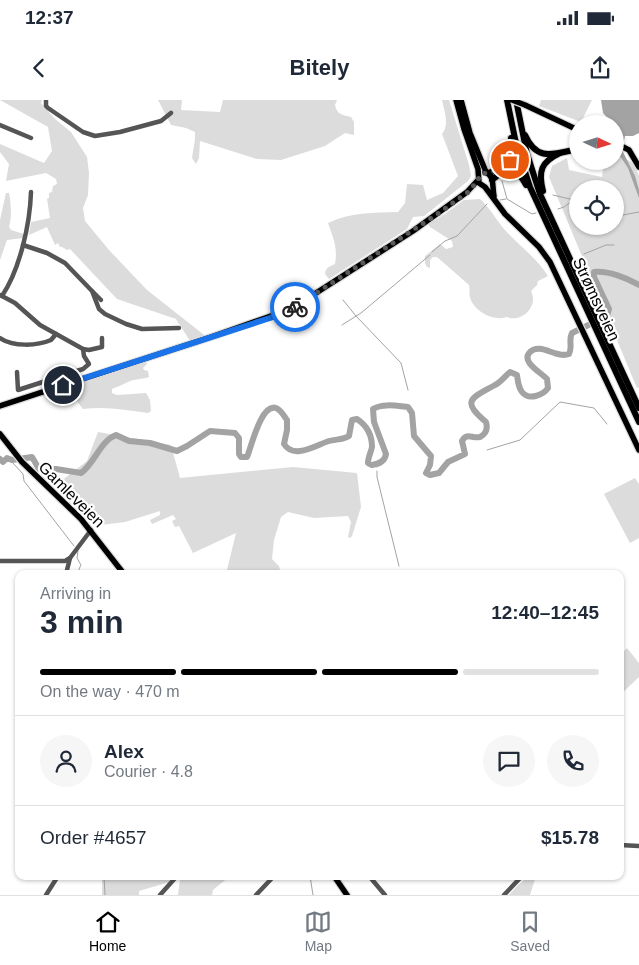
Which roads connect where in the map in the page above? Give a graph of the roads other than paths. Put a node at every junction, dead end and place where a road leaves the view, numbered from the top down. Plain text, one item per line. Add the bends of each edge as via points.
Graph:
1 (46, 100) edge
2 (456, 100) edge
3 (462, 100) edge
4 (505, 100) edge
5 (512, 100) edge
6 (516, 100) edge
7 (171, 113) dead end
8 (520, 122) junction
9 (0, 125) edge
10 (569, 125) edge
11 (31, 138) dead end
12 (624, 148) edge
13 (569, 151) edge
14 (560, 153) junction
15 (639, 167) edge
16 (487, 173) junction
17 (478, 178) junction
18 (492, 181) junction
19 (484, 187) junction
20 (31, 192) dead end
21 (468, 192) junction
22 (495, 199) junction
23 (23, 245) junction
24 (578, 276) junction
25 (92, 291) junction
26 (1, 295) edge
27 (581, 298) junction
28 (101, 300) dead end
29 (593, 315) junction
30 (598, 326) junction
31 (179, 328) dead end
32 (56, 334) junction
33 (0, 338) edge
34 (102, 338) dead end
35 (83, 349) junction
36 (17, 372) dead end
37 (0, 406) edge
38 (639, 408) edge
39 (639, 422) edge
40 (0, 434) edge
41 (639, 450) edge
42 (91, 530) junction
43 (70, 558) junction
44 (0, 561) edge
45 (67, 570) edge
46 (121, 570) edge
47 (624, 845) edge
48 (639, 846) edge
49 (55, 880) edge
50 (173, 880) edge
51 (270, 880) edge
52 (337, 880) edge
53 (372, 880) edge
54 (518, 880) edge
55 (46, 895) edge
56 (160, 895) edge
57 (256, 895) edge
58 (347, 895) edge
59 (385, 895) edge
60 (504, 895) edge

1 - 7 street via 48,108 83,132 95,136 162,121
2 - 17 main road
3 - 16 main road via 470,133
4 - 16 highway via 512,154 507,165
4 - 27 highway, Strømsveien via 526,176
5 - 10 main road, bridge
6 - 8 highway, Strømsveien
8 - 14 highway via 535,150 543,154
8 - 24 highway, Strømsveien via 534,178
9 - 11 street
12 - 15 main road via 632,153
13 - 14 highway
14 - 24 highway via 545,163 541,182 545,199
16 - 17 main road
16 - 18 main road
17 - 19 main road
17 - 21 main road
18 - 19 main road
18 - 22 main road
18 - 27 highway via 508,170 522,177
19 - 21 main road
19 - 22 main road
20 - 23 street
21 - 37 main road via 291,309
22 - 41 main road via 504,214 547,258
23 - 25 street via 65,263
23 - 26 street
24 - 29 highway, Strømsveien
25 - 28 street
25 - 31 street via 98,309 126,324 142,329
26 - 32 street
27 - 29 highway, Strømsveien
29 - 30 highway, Strømsveien
30 - 38 highway, Strømsveien
30 - 39 highway, Strømsveien
32 - 33 street via 51,340 37,343 13,344
32 - 35 street
34 - 35 street via 102,347
35 - 36 street via 89,364 83,369 18,390
40 - 42 main road, Gamleveien via 12,452
42 - 43 street
42 - 46 main road, Gamleveien
43 - 44 street via 58,562
43 - 45 street
47 - 48 street
49 - 55 street
50 - 56 street
51 - 57 street
52 - 58 main road
53 - 59 street
54 - 60 street

